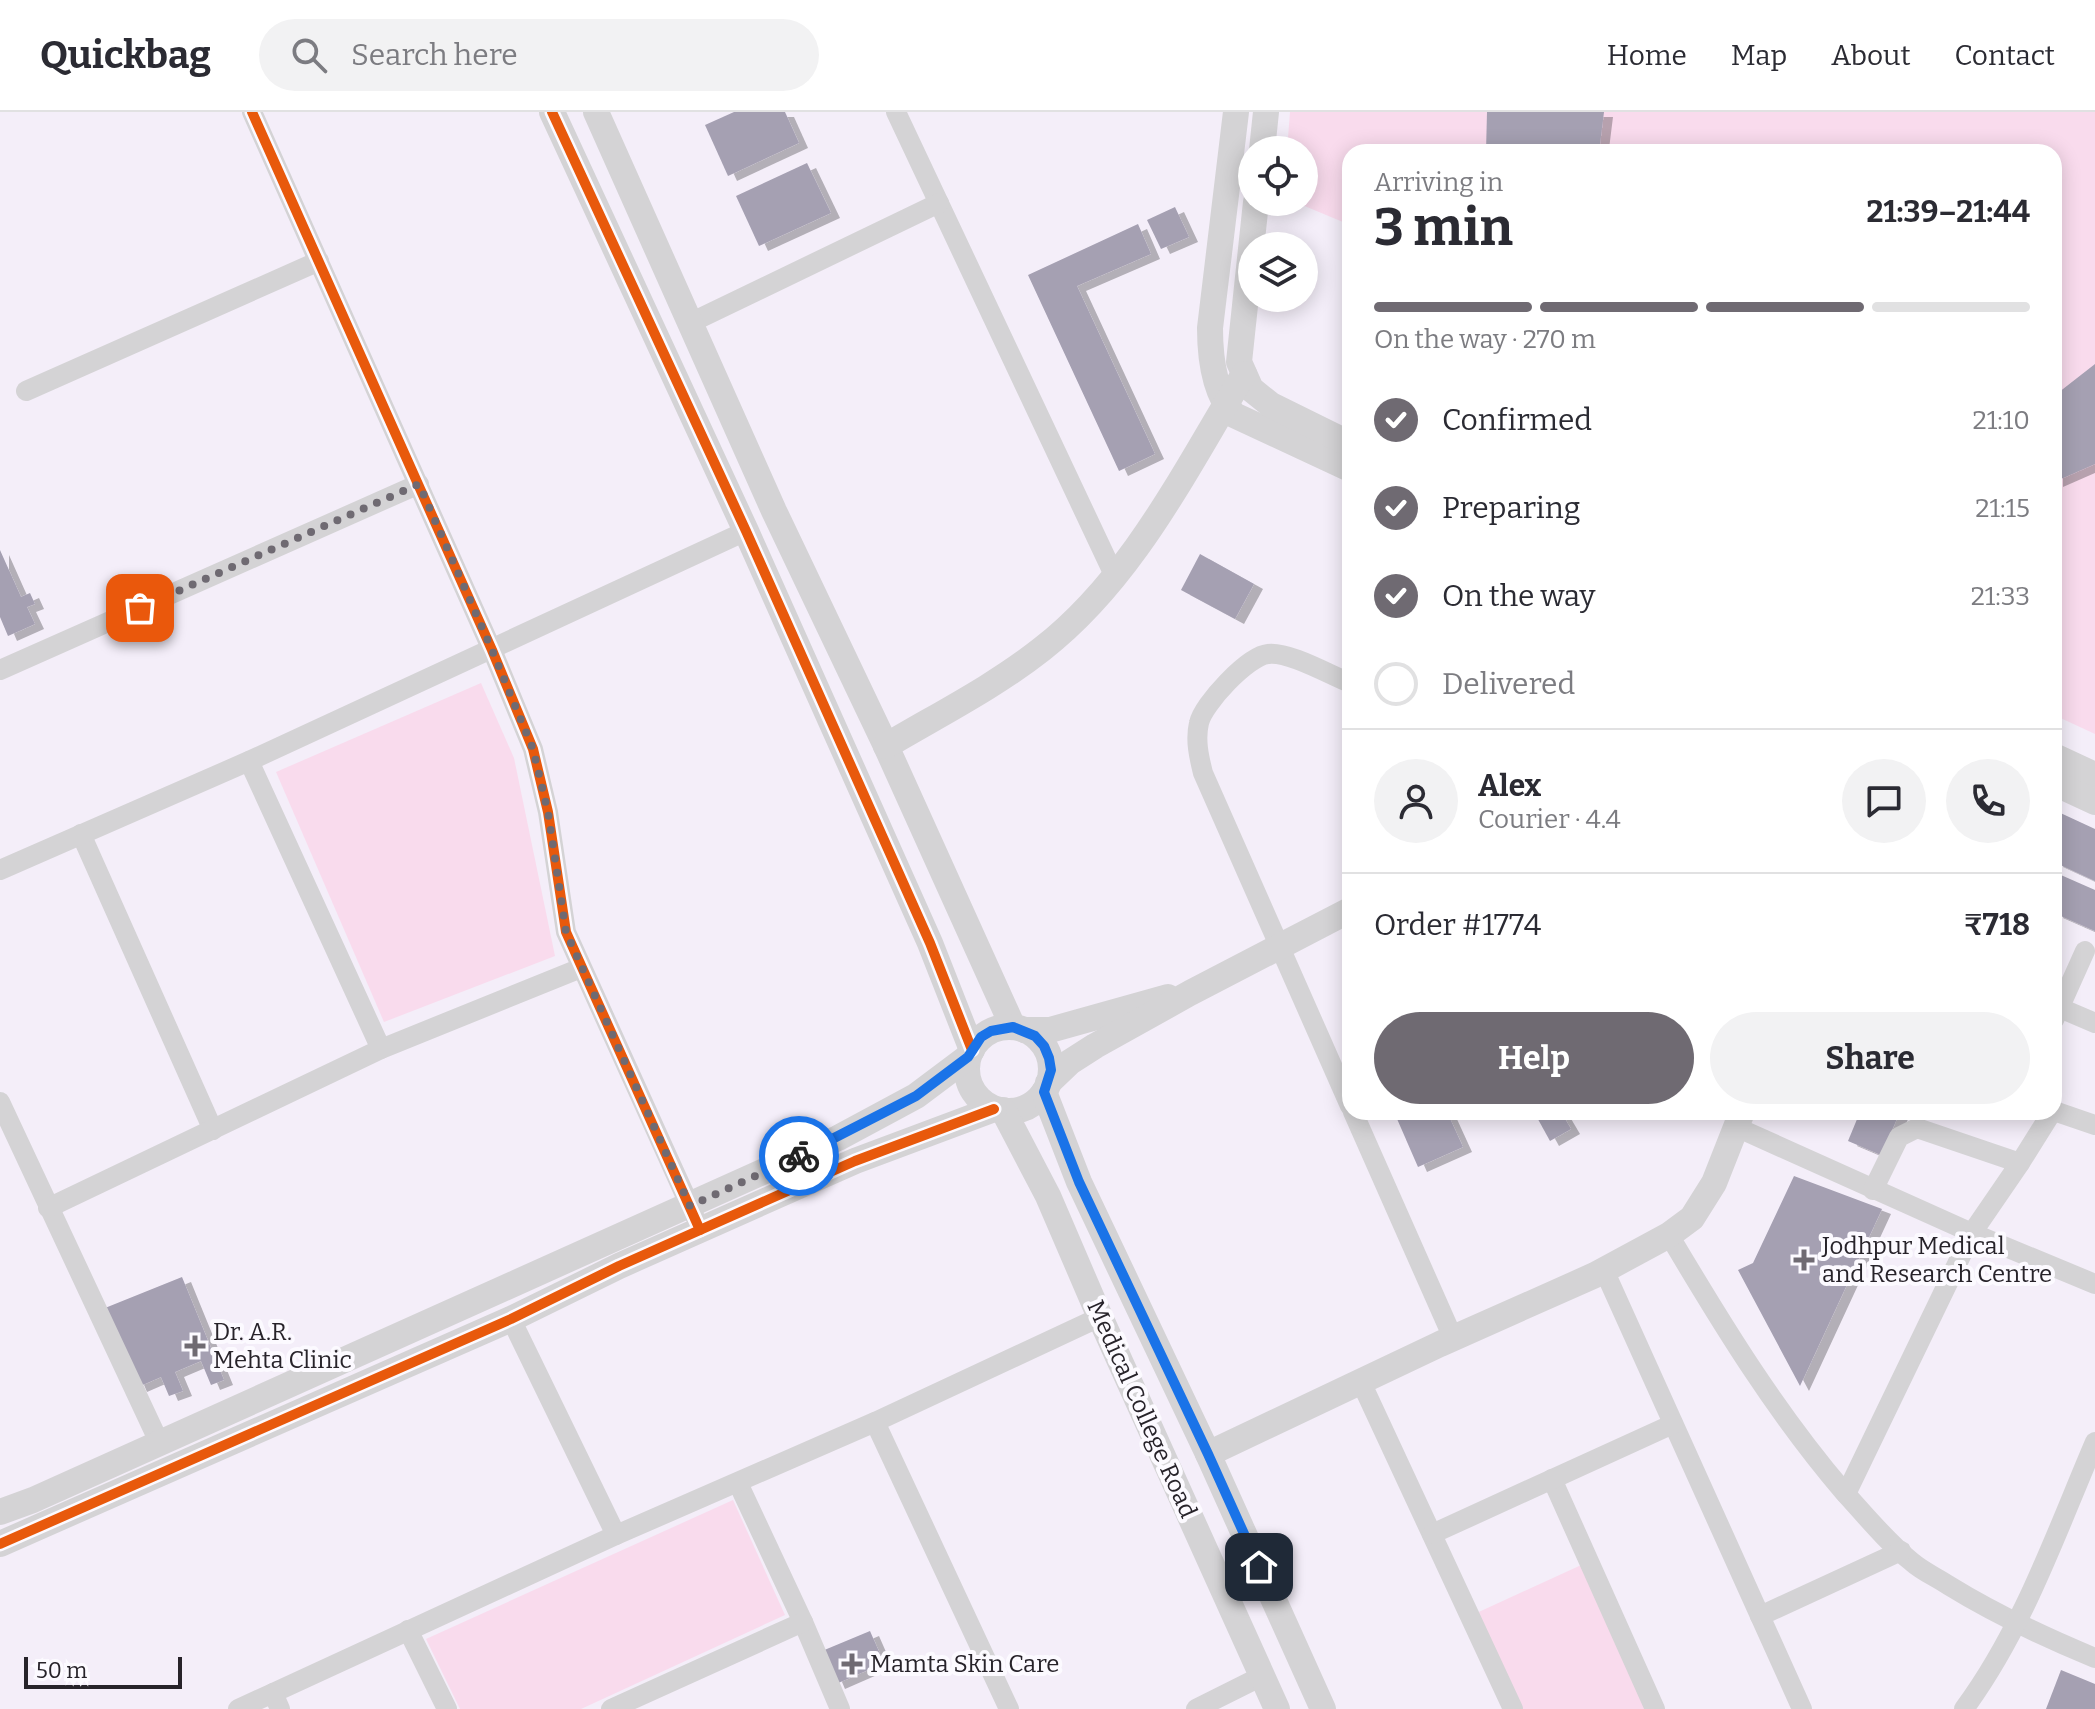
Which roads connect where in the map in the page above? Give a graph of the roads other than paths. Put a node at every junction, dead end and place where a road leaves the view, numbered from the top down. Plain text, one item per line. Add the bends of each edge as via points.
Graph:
1 (252, 112) edge
2 (552, 112) edge
3 (596, 112) edge
4 (896, 112) edge
5 (1236, 112) edge
6 (1266, 112) edge
7 (1263, 136) edge
8 (939, 203) junction
9 (1254, 216) edge
10 (319, 261) junction
11 (690, 323) junction
12 (1244, 374) junction
13 (26, 391) dead end
14 (1225, 405) junction
15 (1342, 440) edge
16 (1342, 465) edge
17 (419, 484) junction
18 (746, 531) junction
19 (1115, 577) junction
20 (492, 650) junction
21 (0, 670) edge
22 (1342, 680) edge
23 (886, 746) junction
24 (2062, 760) edge
25 (249, 761) junction
26 (2095, 775) edge
27 (2062, 787) edge
28 (2095, 802) edge
29 (81, 834) junction
30 (0, 870) edge
31 (1342, 914) edge
32 (1279, 946) junction
33 (2085, 951) dead end
34 (581, 968) junction
35 (1190, 993) junction
36 (2062, 996) edge
37 (2062, 1004) edge
38 (2095, 1023) edge
39 (1019, 1028) junction
40 (381, 1049) junction
41 (970, 1054) junction
42 (1046, 1087) junction
43 (1342, 1088) edge
44 (0, 1102) edge
45 (998, 1110) junction
46 (2062, 1115) edge
47 (1357, 1120) edge
48 (1739, 1120) edge
49 (2048, 1120) edge
50 (2095, 1125) edge
51 (213, 1130) junction
52 (2020, 1163) junction
53 (1873, 1190) junction
54 (48, 1208) junction
55 (695, 1218) junction
56 (1972, 1233) junction
57 (1669, 1235) junction
58 (1604, 1270) junction
59 (2092, 1276) edge
60 (1100, 1317) junction
61 (511, 1319) junction
62 (1453, 1338) junction
63 (1361, 1382) junction
64 (875, 1422) junction
65 (1673, 1424) junction
66 (159, 1442) junction
67 (2095, 1442) edge
68 (1208, 1454) junction
69 (1552, 1479) junction
70 (738, 1483) junction
71 (1846, 1494) junction
72 (0, 1512) edge
73 (1432, 1534) junction
74 (616, 1535) junction
75 (0, 1544) edge
76 (1901, 1551) junction
77 (1760, 1616) junction
78 (803, 1622) junction
79 (2018, 1623) junction
80 (408, 1630) junction
81 (2095, 1658) edge
82 (1262, 1676) junction
83 (277, 1701) edge
84 (642, 1703) edge
85 (1508, 1707) edge
86 (238, 1709) edge
87 (447, 1709) edge
88 (611, 1709) edge
89 (840, 1709) edge
90 (1009, 1709) edge
91 (1196, 1709) edge
92 (1277, 1709) edge
93 (1323, 1709) edge
94 (1655, 1709) edge
95 (1802, 1709) edge
96 (1964, 1709) edge

1 - 10 street
2 - 18 street
3 - 11 street
4 - 8 street
5 - 14 street via 1210,328 1210,357
6 - 7 street
8 - 11 street
8 - 19 street
9 - 12 street via 1239,362
10 - 13 street
10 - 17 street
11 - 23 street
12 - 14 street
12 - 15 street via 1251,389 1271,405
14 - 16 street via 1234,415
14 - 19 street via 1191,466
17 - 20 street
17 - 21 street
18 - 20 street
18 - 41 street via 930,943
19 - 23 street via 1043,648
20 - 25 street
20 - 34 street via 533,749 566,932
22 - 32 street via 1267,654 1236,674 1199,722 1203,773
23 - 39 street
24 - 26 street
25 - 29 street
25 - 40 street
27 - 28 street
29 - 30 street
29 - 51 street
31 - 32 street
32 - 35 street
32 - 43 street
33 - 36 street
34 - 40 street
34 - 55 street
35 - 39 street via 1050,1030
35 - 42 street via 1083,1054
37 - 38 street
39 - 41 street via 991,1031
39 - 42 street via 1044,1046 1051,1070
40 - 51 street
41 - 45 street via 970,1085 983,1102
41 - 55 street via 916,1096
42 - 45 street via 1024,1108
42 - 68 street, Medical College Road via 1079,1182
44 - 54 street
45 - 55 street
45 - 60 street, Medical College Road via 1048,1196
46 - 50 street
47 - 62 street
48 - 53 street
48 - 57 street via 1714,1183 1692,1218
49 - 52 street
51 - 54 street
52 - 53 street via 1917,1128 1899,1137
52 - 56 street
53 - 56 street
54 - 66 street
55 - 61 street
55 - 66 street
56 - 59 street
56 - 71 street
57 - 58 street
57 - 71 street via 1754,1374
58 - 62 street
58 - 65 street
60 - 64 street
60 - 82 street, Medical College Road
61 - 74 street
61 - 75 street
62 - 63 street
63 - 68 street
63 - 73 street
64 - 70 street
64 - 90 street
65 - 69 street
65 - 77 street
66 - 72 street
67 - 79 street
68 - 93 street, Medical College Road
69 - 73 street
69 - 94 street
70 - 74 street
70 - 78 street
71 - 76 street
73 - 85 street
74 - 80 street
76 - 77 street
76 - 79 street via 1968,1597
77 - 95 street
78 - 84 street
78 - 89 street
79 - 81 street
79 - 96 street
80 - 83 street
80 - 87 street
82 - 91 street
82 - 92 street, Medical College Road
83 - 86 street
84 - 88 street

